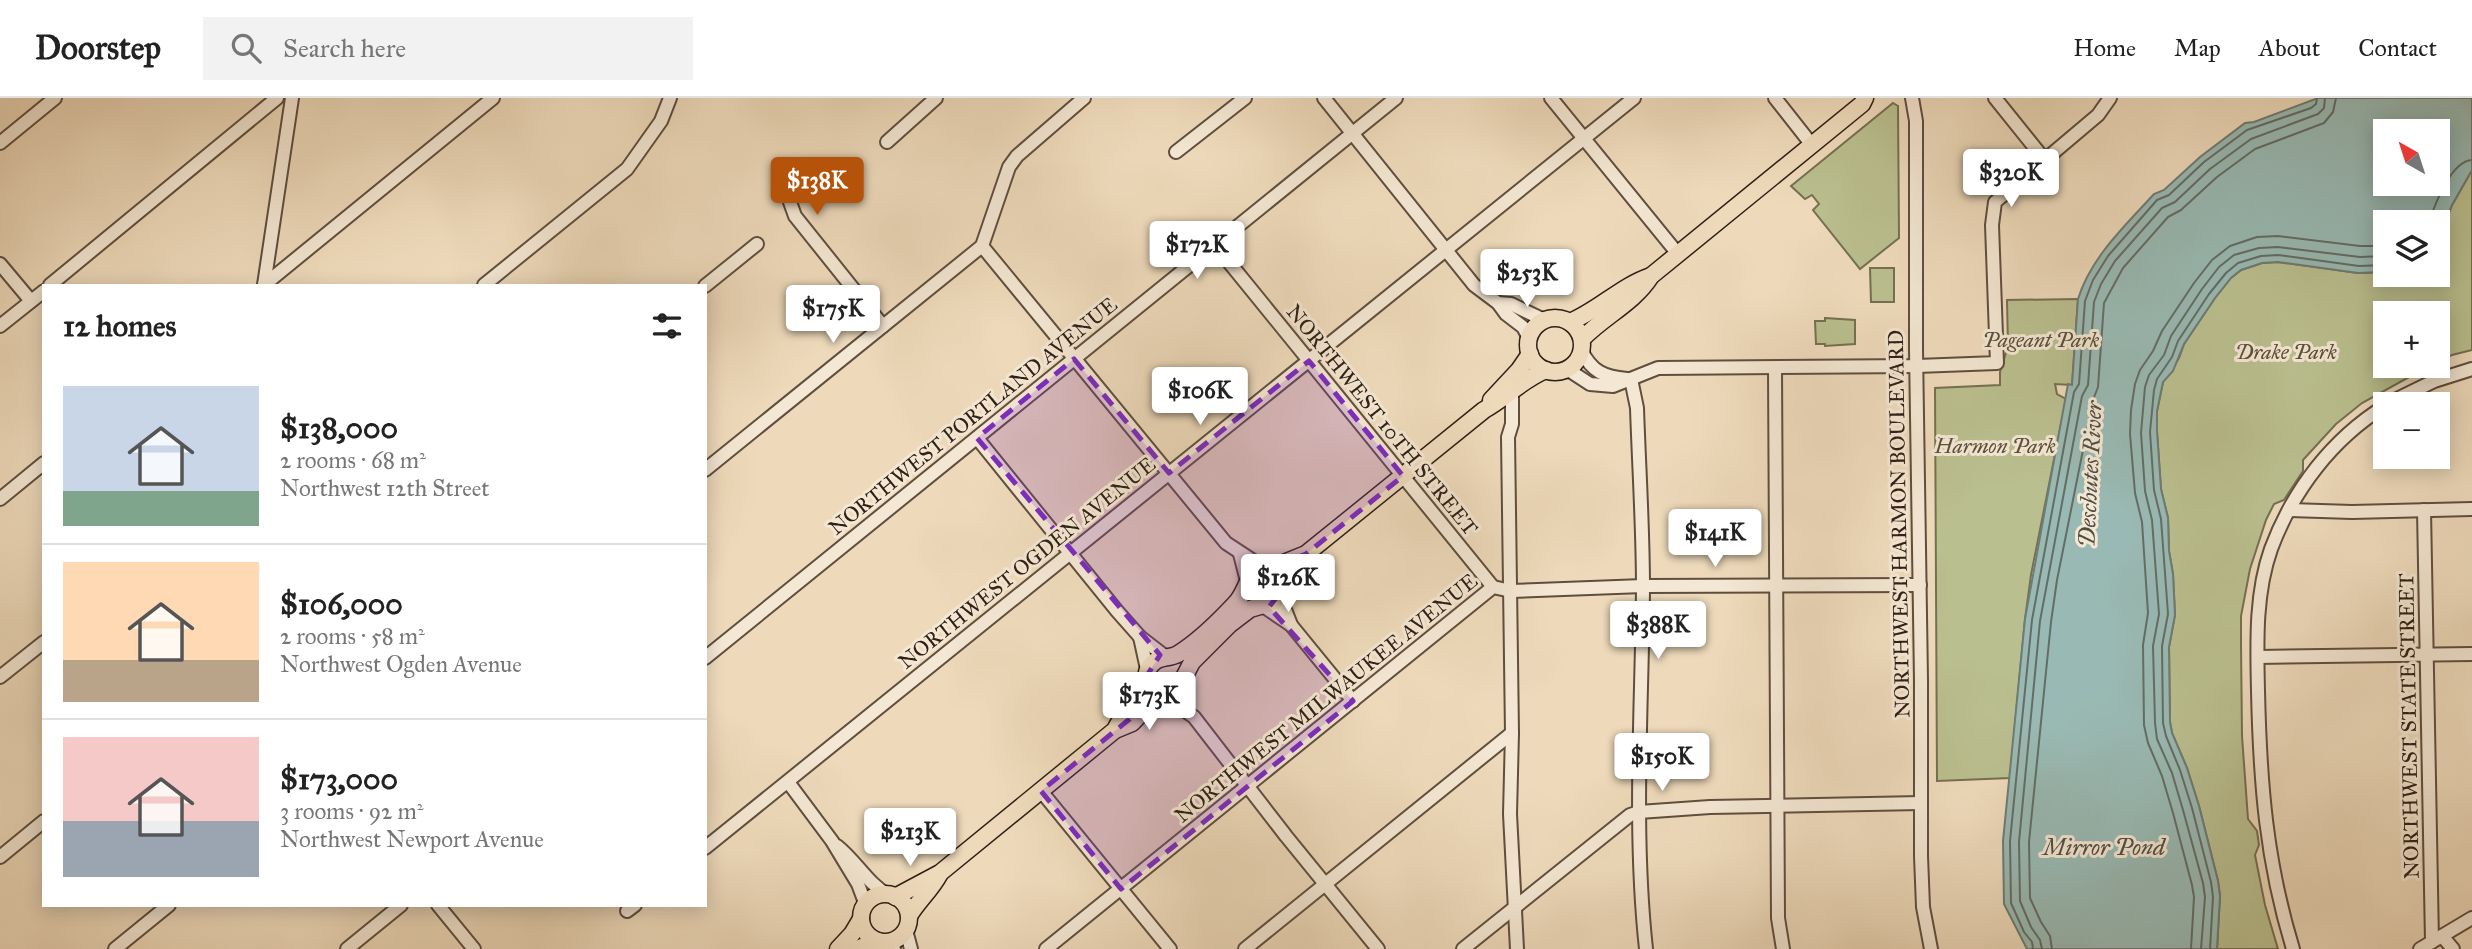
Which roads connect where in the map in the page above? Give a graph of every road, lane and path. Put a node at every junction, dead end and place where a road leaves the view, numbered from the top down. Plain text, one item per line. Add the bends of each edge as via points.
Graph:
1 (55, 98) edge
2 (277, 98) edge
3 (292, 98) edge
4 (492, 98) edge
5 (670, 98) edge
6 (936, 98) edge
7 (1084, 98) edge
8 (1245, 98) edge
9 (1324, 98) edge
10 (1396, 98) edge
11 (1551, 98) edge
12 (1634, 98) edge
13 (1774, 98) edge
14 (1912, 98) edge
15 (1995, 98) edge
16 (2110, 98) edge
17 (1868, 100) edge
18 (1352, 133) junction
19 (1584, 138) junction
20 (887, 142) dead end
21 (0, 143) edge
22 (1812, 145) junction
23 (1176, 152) dead end
24 (2044, 159) junction
25 (790, 202) dead end
26 (757, 244) dead end
27 (1215, 245) junction
28 (982, 246) junction
29 (1446, 251) junction
30 (1678, 254) junction
31 (0, 264) edge
32 (1651, 276) junction
33 (51, 284) edge
34 (264, 284) edge
35 (265, 284) edge
36 (485, 284) edge
37 (707, 284) edge
38 (42, 292) edge
39 (31, 301) junction
40 (1499, 303) junction
41 (1544, 320) junction
42 (1570, 322) junction
43 (0, 326) edge
44 (883, 326) junction
45 (1582, 345) junction
46 (1530, 346) junction
47 (1074, 359) junction
48 (1309, 361) junction
49 (1917, 366) junction
50 (1775, 368) junction
51 (1546, 369) junction
52 (1567, 369) junction
53 (2472, 369) edge
54 (1631, 379) junction
55 (1513, 392) junction
56 (2412, 392) edge
57 (1484, 410) junction
58 (2373, 414) edge
59 (977, 438) junction
60 (42, 465) edge
61 (707, 468) edge
62 (1170, 473) junction
63 (1403, 476) junction
64 (0, 499) edge
65 (2472, 509) edge
66 (2290, 510) junction
67 (2424, 510) junction
68 (1069, 553) junction
69 (1240, 554) junction
70 (1306, 554) junction
71 (1266, 569) junction
72 (1246, 585) junction
73 (1920, 585) junction
74 (1643, 586) junction
75 (1777, 586) junction
76 (1493, 587) junction
77 (1281, 589) junction
78 (1511, 591) junction
79 (1261, 606) junction
80 (1291, 625) junction
81 (1140, 637) junction
82 (42, 644) edge
83 (2427, 654) junction
84 (2472, 654) edge
85 (707, 656) edge
86 (1169, 657) junction
87 (2258, 657) junction
88 (1146, 673) junction
89 (1185, 676) junction
90 (0, 677) edge
91 (1163, 695) junction
92 (1353, 701) junction
93 (1187, 711) junction
94 (1115, 730) junction
95 (1512, 733) junction
96 (788, 782) junction
97 (1248, 787) junction
98 (1041, 792) junction
99 (1921, 803) junction
100 (1777, 807) junction
101 (1639, 812) junction
102 (42, 823) edge
103 (832, 841) junction
104 (707, 846) edge
105 (0, 857) edge
106 (940, 873) junction
107 (1326, 885) junction
108 (1121, 889) junction
109 (892, 896) junction
110 (167, 907) edge
111 (398, 907) edge
112 (440, 907) edge
113 (1514, 907) junction
114 (862, 913) junction
115 (2472, 918) edge
116 (908, 919) junction
117 (2437, 939) junction
118 (885, 944) edge
119 (115, 949) edge
120 (346, 949) edge
121 (474, 949) edge
122 (838, 949) edge
123 (857, 949) edge
124 (911, 949) edge
125 (1045, 949) edge
126 (1170, 949) edge
127 (1245, 949) edge
128 (1378, 949) edge
129 (1463, 949) edge
130 (1517, 949) edge
131 (1646, 949) edge
132 (1783, 949) edge
133 (1931, 949) edge
134 (2293, 949) edge
135 (2420, 949) edge
136 (2453, 949) edge

1 - 21 street
2 - 33 street
3 - 34 street
4 - 35 street
5 - 36 street via 662,121 627,169
6 - 20 street
7 - 28 street via 1009,167
8 - 23 street
9 - 18 street
10 - 18 street, NORTHWEST PORTLAND AVENUE
11 - 19 street
12 - 19 street, NORTHWEST OGDEN AVENUE
13 - 22 street
14 - 49 street, NORTHWEST HARMON BOULEVARD via 1916,121
15 - 24 street
16 - 24 street via 2098,115
17 - 22 main road
18 - 27 street, NORTHWEST PORTLAND AVENUE
18 - 29 street
19 - 29 street, NORTHWEST OGDEN AVENUE
19 - 30 street
22 - 30 main road
24 - 49 street via 1995,202 1997,363
25 - 44 street via 795,216
26 - 37 street
27 - 47 street, NORTHWEST PORTLAND AVENUE
27 - 48 street, NORTHWEST 10TH STREET
28 - 44 street
28 - 47 street
29 - 40 street via 1474,285
29 - 48 street, NORTHWEST OGDEN AVENUE
30 - 32 main road
31 - 39 street
32 - 42 main road via 1634,281 1588,315
32 - 45 main road via 1642,290 1595,325
38 - 39 street
39 - 43 street
40 - 41 street
40 - 46 street via 1523,327
41 - 42 main road
41 - 46 main road via 1533,329
42 - 45 main road
44 - 61 street
45 - 52 main road
45 - 54 street via 1587,361 1599,373
46 - 51 main road via 1537,365
46 - 57 main road via 1518,370
47 - 59 street, NORTHWEST PORTLAND AVENUE
47 - 62 street
48 - 62 street, NORTHWEST OGDEN AVENUE
48 - 63 street, NORTHWEST 10TH STREET
49 - 50 street
49 - 73 street, NORTHWEST HARMON BOULEVARD
50 - 54 street via 1658,368
50 - 75 street
51 - 52 main road
51 - 55 main road
52 - 54 street via 1600,386
53 - 56 street
54 - 74 street via 1637,408
55 - 57 main road
55 - 78 street via 1507,437
57 - 63 main road
58 - 66 street via 2321,461
59 - 68 street
59 - 85 street, NORTHWEST PORTLAND AVENUE
60 - 64 street
62 - 68 street, NORTHWEST OGDEN AVENUE
62 - 69 street
63 - 70 main road
63 - 76 street, NORTHWEST 10TH STREET
65 - 67 street
66 - 67 street
66 - 87 street via 2271,550 2262,587
67 - 83 street, NORTHWEST STATE STREET
68 - 81 street
68 - 96 street, NORTHWEST OGDEN AVENUE
69 - 71 street
69 - 72 street
70 - 71 main road
70 - 77 main road
71 - 72 main road via 1253,573
71 - 77 main road via 1278,576
72 - 86 main road via 1234,605
73 - 75 street, NORTHWEST MILWAUKEE AVENUE
73 - 99 street, NORTHWEST HARMON BOULEVARD
74 - 75 street, NORTHWEST MILWAUKEE AVENUE
74 - 78 street, NORTHWEST MILWAUKEE AVENUE
74 - 101 street
75 - 100 street
76 - 78 street, NORTHWEST MILWAUKEE AVENUE
76 - 92 street, NORTHWEST MILWAUKEE AVENUE
77 - 79 main road via 1274,602
77 - 80 street
78 - 95 street
79 - 80 street
79 - 89 main road via 1214,638
80 - 92 street
81 - 86 street
81 - 88 street
82 - 90 street
83 - 84 street
83 - 87 street
83 - 117 street, NORTHWEST STATE STREET
86 - 88 main road via 1155,660
87 - 134 street via 2266,831
88 - 91 main road via 1152,689
88 - 94 main road via 1137,698
89 - 91 main road via 1174,691
89 - 93 street
91 - 93 street
91 - 94 main road via 1132,723
92 - 97 street, NORTHWEST MILWAUKEE AVENUE
93 - 97 street
94 - 98 main road
95 - 107 street
95 - 113 street
96 - 103 street
96 - 104 street, NORTHWEST OGDEN AVENUE
97 - 107 street
97 - 108 street, NORTHWEST MILWAUKEE AVENUE
98 - 106 main road
98 - 108 street
99 - 100 street
99 - 133 street, NORTHWEST HARMON BOULEVARD via 1923,907
100 - 101 street
100 - 132 street via 1778,918
101 - 113 street
101 - 131 street
102 - 105 street
103 - 109 street via 879,890
103 - 114 street via 858,884 864,900
106 - 109 main road
106 - 116 main road
107 - 127 street
107 - 128 street
108 - 125 street, NORTHWEST MILWAUKEE AVENUE
108 - 126 street
109 - 114 main road via 874,897
109 - 116 main road via 906,908
110 - 119 street
111 - 120 street
112 - 121 street
113 - 129 street
113 - 130 street
114 - 118 main road via 865,932
114 - 122 main road
115 - 117 street
116 - 118 main road via 901,935
116 - 124 street
117 - 135 street
117 - 136 street
118 - 123 main road

